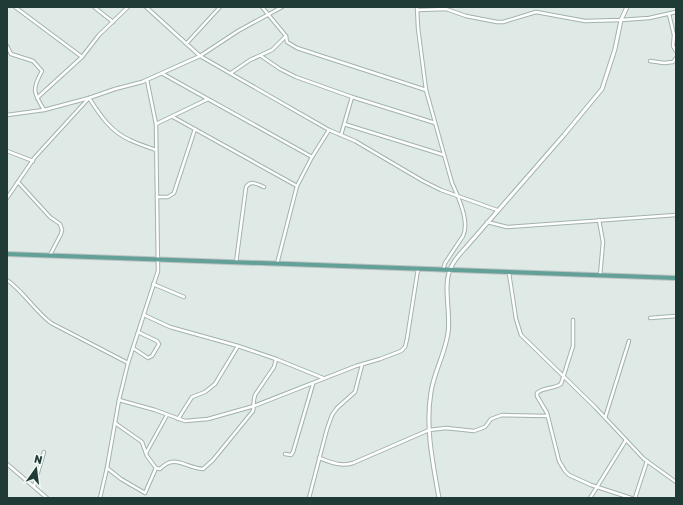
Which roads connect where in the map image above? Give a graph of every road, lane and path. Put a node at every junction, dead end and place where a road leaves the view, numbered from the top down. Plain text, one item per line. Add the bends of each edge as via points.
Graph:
1 (15, 7) edge
2 (94, 7) edge
3 (128, 7) edge
4 (146, 7) edge
5 (220, 7) edge
6 (262, 7) edge
7 (282, 7) edge
8 (627, 7) edge
9 (417, 8) edge
10 (532, 8) edge
11 (532, 12) junction
12 (676, 12) edge
13 (669, 14) junction
14 (269, 16) junction
15 (621, 20) junction
16 (113, 22) junction
17 (286, 36) junction
18 (187, 43) junction
19 (7, 46) edge
20 (676, 51) edge
21 (200, 56) junction
22 (261, 56) junction
23 (82, 57) junction
24 (676, 58) edge
25 (650, 61) dead end
26 (162, 73) junction
27 (231, 73) junction
28 (147, 80) junction
29 (426, 90) junction
30 (352, 97) junction
31 (37, 98) junction
32 (89, 98) junction
33 (208, 99) junction
34 (44, 110) junction
35 (7, 115) edge
36 (173, 116) junction
37 (435, 123) junction
38 (156, 124) junction
39 (344, 124) junction
40 (195, 130) junction
41 (330, 130) junction
42 (341, 135) junction
43 (7, 150) edge
44 (156, 150) junction
45 (444, 155) junction
46 (312, 158) junction
47 (33, 160) junction
48 (18, 182) junction
49 (297, 186) junction
50 (264, 187) dead end
51 (458, 196) junction
52 (156, 197) junction
53 (7, 198) edge
54 (498, 210) junction
55 (676, 215) edge
56 (599, 220) junction
57 (487, 222) junction
58 (7, 254) edge
59 (50, 256) junction
60 (158, 260) junction
61 (236, 263) junction
62 (276, 264) junction
63 (418, 269) junction
64 (443, 270) junction
65 (449, 270) junction
66 (509, 273) junction
67 (600, 276) junction
68 (676, 278) edge
69 (7, 280) edge
70 (153, 284) junction
71 (184, 297) dead end
72 (144, 315) junction
73 (676, 316) edge
74 (650, 318) dead end
75 (573, 320) dead end
76 (138, 332) junction
77 (628, 341) dead end
78 (238, 346) junction
79 (133, 348) junction
80 (276, 359) junction
81 (128, 363) junction
82 (362, 365) junction
83 (564, 377) junction
84 (324, 379) junction
85 (313, 384) junction
86 (119, 400) junction
87 (254, 406) junction
88 (168, 415) junction
89 (547, 416) junction
90 (178, 418) junction
91 (605, 418) junction
92 (116, 423) junction
93 (429, 430) junction
94 (626, 440) junction
95 (44, 452) dead end
96 (146, 454) junction
97 (285, 454) dead end
98 (319, 458) junction
99 (647, 461) junction
100 (7, 464) edge
101 (108, 468) junction
102 (156, 468) junction
103 (676, 482) edge
104 (34, 486) junction
105 (598, 487) junction
106 (47, 498) edge
107 (100, 498) edge
108 (309, 498) edge
109 (440, 498) edge
110 (590, 498) edge
111 (631, 498) edge
112 (635, 498) edge

1 - 23 street
2 - 16 street
3 - 16 street
4 - 18 street
5 - 18 street
6 - 14 street
7 - 14 street
8 - 15 street
9 - 11 street via 446,9 497,22
9 - 29 street
10 - 11 street
11 - 15 street via 585,21
12 - 13 street
13 - 15 street
13 - 20 street via 674,35 673,46
14 - 17 street
14 - 21 street via 238,31
15 - 54 street via 602,89
16 - 23 street
17 - 22 street via 272,50
17 - 29 street via 287,42 297,48
18 - 21 street
19 - 31 street via 11,54 33,61 42,71 34,85
21 - 26 street
21 - 27 street
22 - 27 street
22 - 30 street via 296,77
23 - 31 street
24 - 25 street via 673,62
26 - 28 street
26 - 33 street
27 - 41 street
28 - 32 street
28 - 38 street
29 - 37 street
30 - 37 street
30 - 39 street
31 - 34 street
32 - 34 street
32 - 44 street via 102,118 117,132
32 - 47 street
33 - 36 street
33 - 46 street
34 - 35 street
36 - 38 street
36 - 40 street
37 - 45 street
38 - 44 street
39 - 42 street
39 - 45 street
40 - 49 street
40 - 52 street via 174,193 168,197
41 - 42 street
41 - 46 street
42 - 51 street via 423,181
43 - 47 street
44 - 52 street
45 - 51 street
46 - 49 street
47 - 48 street
48 - 53 street
48 - 59 street via 60,224 61,234
49 - 62 street
50 - 61 street via 253,182 246,187
51 - 54 street
51 - 64 street via 466,232
52 - 60 street
54 - 57 street
55 - 56 street
56 - 57 street via 507,227
56 - 67 street via 603,242
57 - 65 street
58 - 59 main road
59 - 60 main road
60 - 61 main road
60 - 70 street via 158,271
61 - 62 main road
62 - 63 main road
63 - 64 main road
63 - 82 street via 405,346 401,351
64 - 65 main road
65 - 66 main road
65 - 93 street via 449,332 430,393
66 - 67 main road
66 - 83 street via 516,319 522,335
67 - 68 main road
69 - 81 street via 17,286 45,318
70 - 71 street
70 - 72 street
72 - 76 street
72 - 78 street via 170,327
73 - 74 street
75 - 83 street via 573,346
76 - 79 street
76 - 79 street via 157,341 158,344 152,356 148,358
77 - 91 street
78 - 80 street
78 - 90 street via 214,384 205,392 192,397
79 - 81 street
80 - 84 street
80 - 87 street via 274,367 256,395
81 - 86 street
82 - 84 street
82 - 98 street via 355,392 332,415
83 - 89 street via 558,386 537,393
83 - 91 street
84 - 85 street
85 - 87 street
85 - 97 street via 294,452 291,455
86 - 88 street
86 - 92 street
87 - 90 street via 204,420 185,421
87 - 102 street via 253,411 203,469 172,461 160,469
88 - 90 street
88 - 96 street
89 - 93 street via 502,415 474,431 446,428
89 - 105 street via 559,461 565,471
91 - 94 street
92 - 96 street via 142,442
92 - 101 street
93 - 98 street via 345,465
93 - 109 street
94 - 99 street
94 - 105 street
95 - 104 street
96 - 102 street
98 - 108 street
99 - 103 street
99 - 112 street
100 - 104 street
101 - 102 street via 126,483 145,493
101 - 107 street
104 - 106 street
105 - 110 street
105 - 111 street

